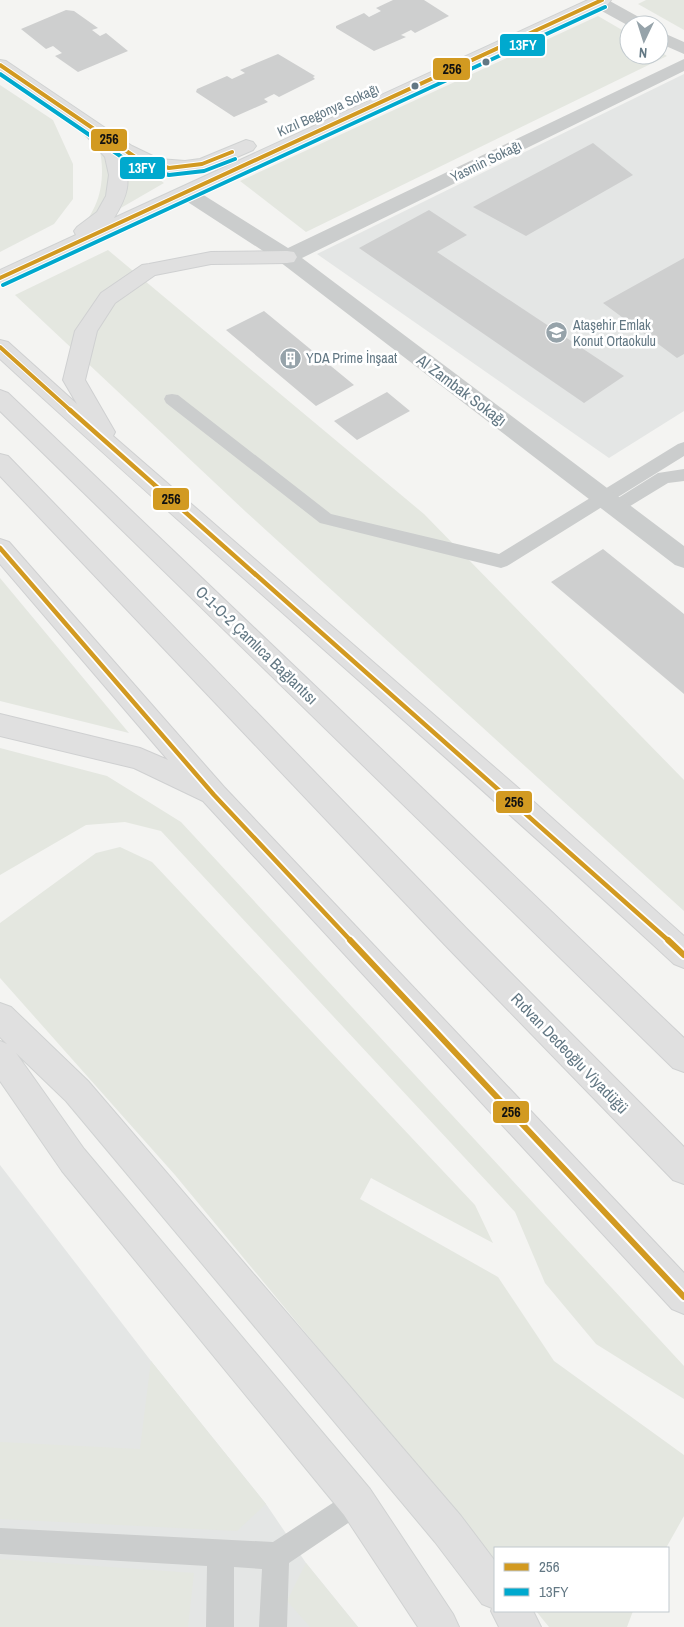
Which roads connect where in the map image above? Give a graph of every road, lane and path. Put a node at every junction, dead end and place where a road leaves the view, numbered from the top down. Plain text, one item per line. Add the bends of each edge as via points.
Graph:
1 (572, 0) edge
2 (599, 1) edge
3 (623, 15) edge
4 (669, 41) edge
5 (684, 49) edge
6 (684, 64) edge
7 (0, 65) edge
8 (84, 121) junction
9 (187, 193) junction
10 (50, 255) junction
11 (287, 257) junction
12 (0, 278) edge
13 (0, 347) edge
14 (0, 398) edge
15 (172, 398) dead end
16 (682, 449) edge
17 (117, 455) junction
18 (0, 462) edge
19 (684, 467) edge
20 (684, 475) edge
21 (610, 502) junction
22 (0, 548) edge
23 (684, 559) edge
24 (0, 726) edge
25 (214, 795) junction
26 (684, 955) edge
27 (0, 1017) edge
28 (0, 1055) edge
29 (684, 1058) edge
30 (684, 1169) edge
31 (684, 1297) edge
32 (357, 1502) junction
33 (0, 1541) edge
34 (221, 1554) junction
35 (276, 1556) junction
36 (494, 1590) edge
37 (511, 1612) edge
38 (220, 1627) edge
39 (274, 1627) edge
40 (440, 1627) edge
41 (522, 1627) edge

1 - 8 main road, Kızıl Begonya Sokağı via 202,164 169,168 138,159
2 - 3 street
2 - 9 main road, Kızıl Begonya Sokağı
4 - 5 street
6 - 11 street, Yasmin Sokağı
7 - 8 main road
8 - 10 main road via 114,156 119,175 116,196 105,216
9 - 10 main road, Kızıl Begonya Sokağı
9 - 11 street, Al Zambak Sokağı
10 - 12 main road
11 - 17 main road via 211,258 149,270 108,298 86,331 74,380
11 - 21 street, Al Zambak Sokağı
13 - 17 main road
14 - 29 main road, O-1-O-2 Çamlıca Bağlantısı
15 - 21 lane via 326,519 501,561
16 - 19 lane via 679,456
16 - 21 lane
17 - 26 main road via 576,854
18 - 30 main road, Rıdvan Dedeoğlu Viyadüğü via 456,937
20 - 21 lane via 664,477
21 - 23 street, Al Zambak Sokağı
22 - 25 main road
24 - 25 main road via 140,759
25 - 31 main road
27 - 36 main road via 77,1091 448,1529
28 - 32 main road via 72,1160
32 - 35 lane
32 - 40 main road
33 - 34 lane
34 - 35 lane
34 - 38 lane
35 - 39 lane
37 - 41 main road

